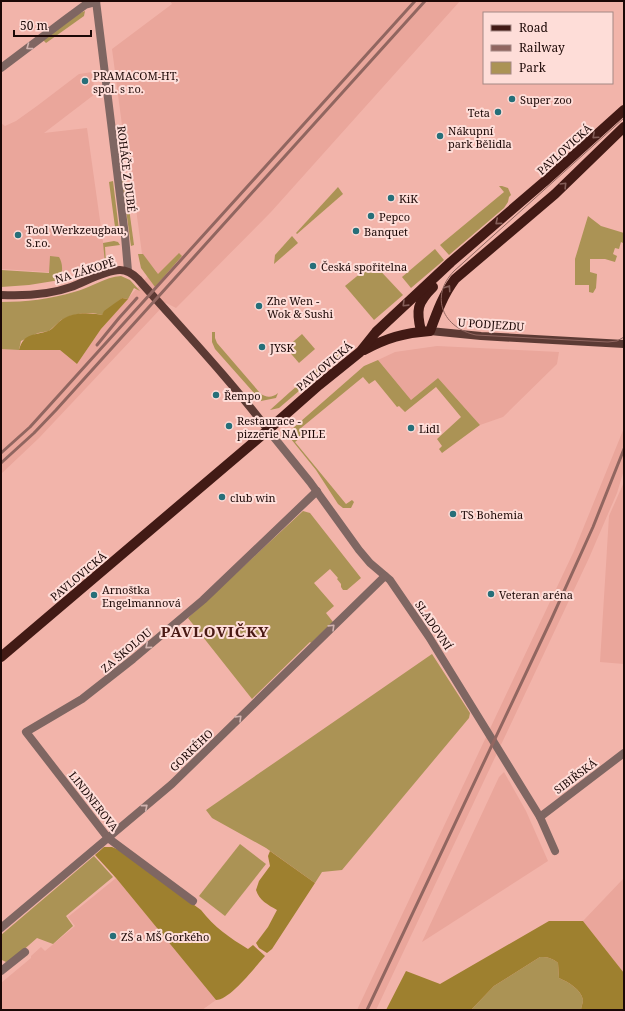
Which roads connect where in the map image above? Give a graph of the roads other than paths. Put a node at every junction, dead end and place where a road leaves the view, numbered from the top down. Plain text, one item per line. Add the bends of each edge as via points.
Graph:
1 (96, 1) edge
2 (1, 68) edge
3 (624, 110) edge
4 (624, 127) edge
5 (445, 269) junction
6 (128, 271) junction
7 (1, 295) edge
8 (425, 331) junction
9 (624, 344) edge
10 (360, 352) junction
11 (268, 430) junction
12 (317, 491) junction
13 (385, 576) junction
14 (1, 657) edge
15 (26, 732) joint
16 (624, 754) edge
17 (540, 817) junction
18 (108, 838) junction
19 (555, 851) dead end
20 (193, 901) dead end
21 (1, 928) edge
22 (25, 952) dead end
23 (1, 971) edge

1 -> 2 street via 85,5
1 - 6 street, ROHÁČE Z DUBÉ
3 -> 5 main road, PAVLOVICKÁ
8 -> 4 main road via 445,292 455,279 555,194
5 - 8 main road via 420,303 418,315
5 -> 10 main road, PAVLOVICKÁ via 376,332
6 - 7 street, NA ZÁKOPĚ via 111,271 70,288 40,294
6 - 11 street via 193,341
8 - 9 street, U PODJEZDU
8 - 10 main road, U PODJEZDU via 398,335
10 - 11 main road, PAVLOVICKÁ
11 - 12 street, SLADOVNÍ
11 - 14 main road, PAVLOVICKÁ
12 - 13 street, SLADOVNÍ via 359,550
12 -> 15 street, ZA ŠKOLOU via 203,600 97,688
13 - 17 street, SLADOVNÍ via 442,657
18 -> 13 street, GORKÉHO via 172,784
15 - 18 street, LINDNEROVA
16 - 17 street, SIBIŘSKÁ
17 - 19 street, SLADOVNÍ
18 - 20 street, LINDNEROVA
18 - 21 street, GORKÉHO
22 - 23 street

